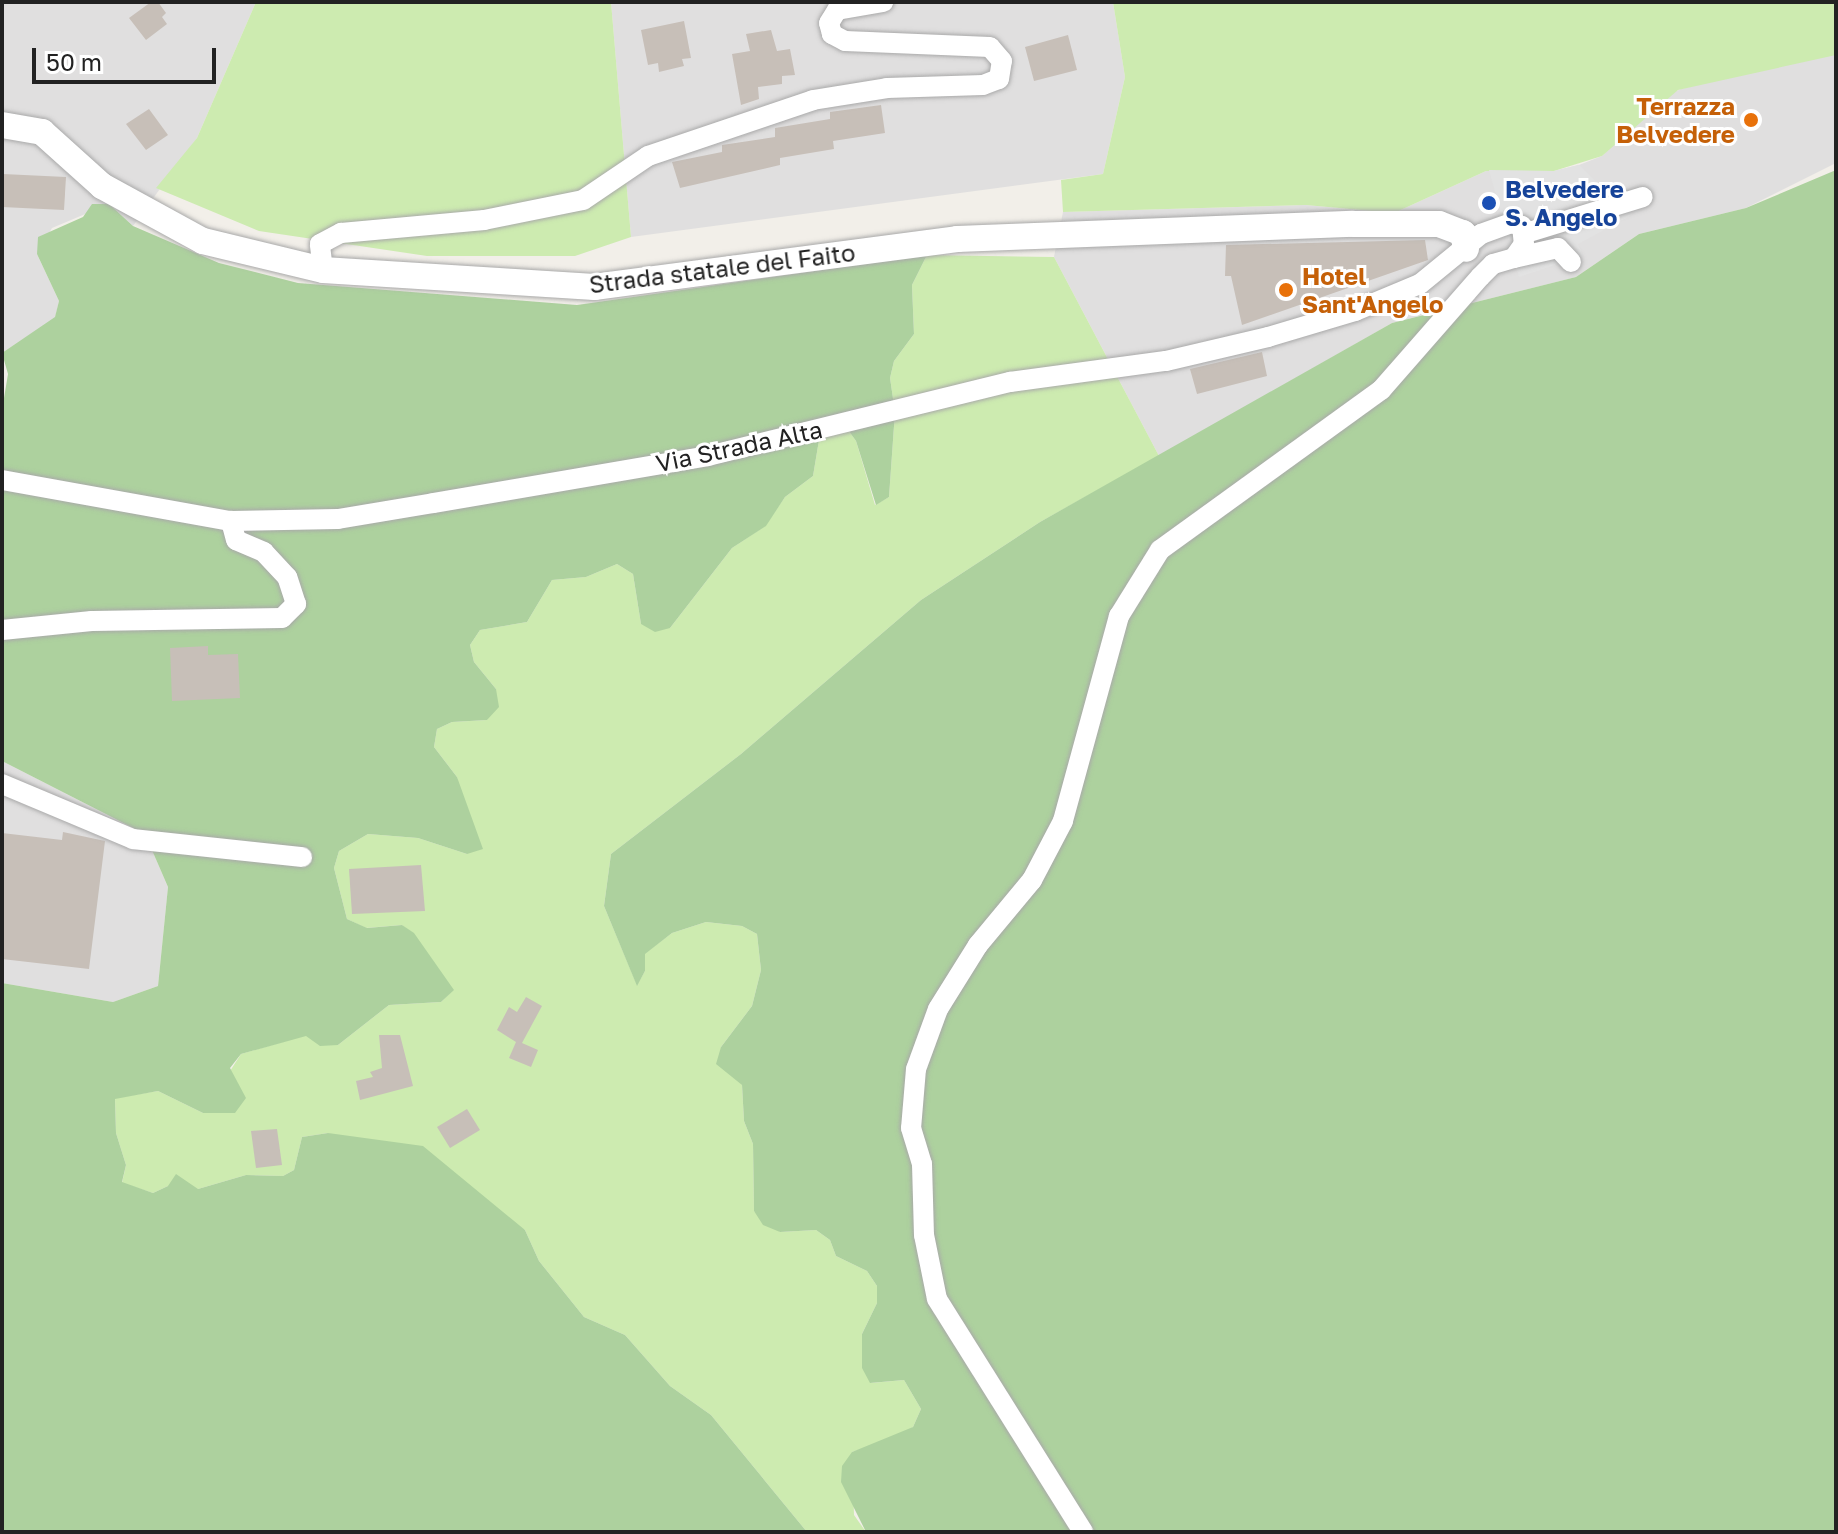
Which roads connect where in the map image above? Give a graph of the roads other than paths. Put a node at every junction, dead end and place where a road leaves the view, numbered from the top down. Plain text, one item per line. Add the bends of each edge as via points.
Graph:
1 (883, 2) edge
2 (2, 125) edge
3 (1643, 197) dead end
4 (1526, 233) junction
5 (1462, 254) junction
6 (1514, 258) junction
7 (1571, 262) dead end
8 (323, 270) junction
9 (2, 480) edge
10 (231, 521) junction
11 (2, 630) edge
12 (2, 784) edge
13 (302, 857) dead end
14 (1083, 1532) edge

1 - 8 street via 837,10 830,19 832,34 845,41 990,47 1002,61 999,79 983,85 887,88 813,100 648,156 583,200 484,220 341,233 320,244
2 - 8 street, Strada statale del Faito via 42,132 102,186 203,241
3 - 4 street
4 - 5 street, Via Strada Alta via 1511,223 1497,227
4 - 6 street
5 - 8 street, Strada statale del Faito via 1463,233 1439,224 1353,224 957,239 594,287
5 - 10 street, Via Strada Alta via 1420,284 1355,311 1166,361 1010,382 708,456 338,519
6 - 7 street via 1558,248
6 - 14 street via 1486,271 1381,390 1160,550 1119,616 1063,821 1032,880 978,945 938,1009 916,1069 911,1128 922,1164 924,1235 937,1299
9 - 10 street, Via Strada Alta
10 - 11 street via 236,540 264,552 287,577 296,604 282,618 92,621
12 - 13 street via 133,839

